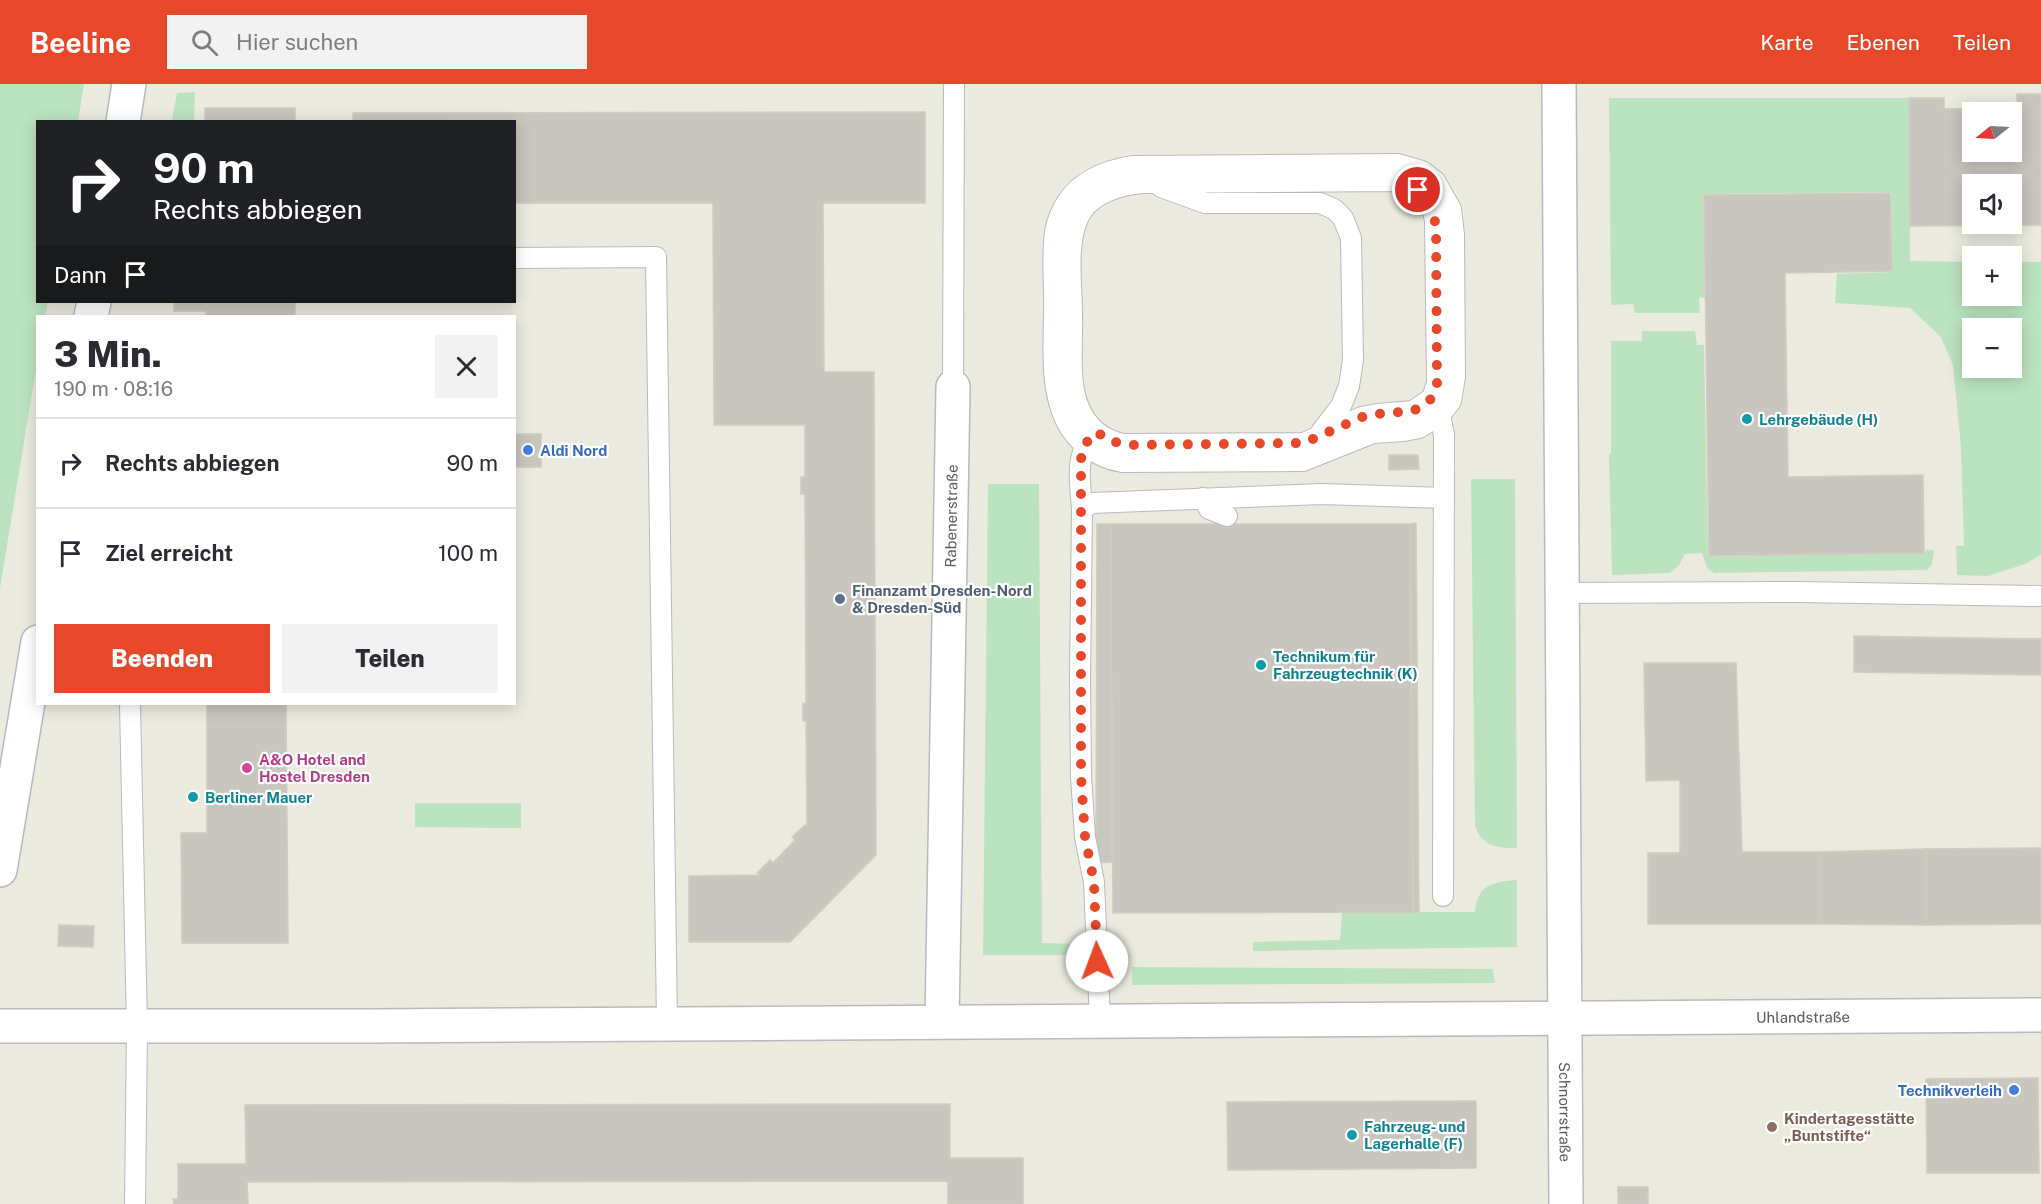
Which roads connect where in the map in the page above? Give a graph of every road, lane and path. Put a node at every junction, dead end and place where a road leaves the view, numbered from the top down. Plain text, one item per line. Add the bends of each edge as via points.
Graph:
1 (129, 84) edge
2 (954, 84) edge
3 (1559, 84) edge
4 (123, 120) edge
5 (1143, 183) junction
6 (516, 258) edge
7 (953, 387) joint
8 (1440, 415) junction
9 (1090, 439) junction
10 (1310, 441) junction
11 (1203, 498) junction
12 (1444, 498) junction
13 (1082, 510) junction
14 (1227, 516) dead end
15 (1562, 593) junction
16 (2041, 596) edge
17 (36, 654) edge
18 (130, 705) edge
19 (0, 870) edge
20 (1443, 896) dead end
21 (2041, 1015) edge
22 (1565, 1018) junction
23 (1100, 1021) junction
24 (942, 1022) junction
25 (667, 1023) junction
26 (0, 1026) edge
27 (137, 1027) junction
28 (135, 1204) edge
29 (1566, 1204) edge

1 - 4 street
2 - 7 lane, Rabenerstraße
3 - 15 street, Schnorrstraße
5 - 9 lane via 1111,189 1098,196 1082,213 1073,234 1073,383
5 - 10 lane via 1205,203 1320,203 1343,218 1352,238 1352,375 1341,406
5 - 10 lane via 1397,181 1426,198 1436,226 1434,393 1413,411 1362,417
6 - 25 lane via 656,257
7 - 24 street, Rabenerstraße
8 - 9 lane via 1419,428 1373,433 1304,461 1131,463 1111,460
8 - 9 lane via 1451,401 1455,377 1454,225 1444,195 1422,171 1391,164 1133,166 1105,172 1087,182 1066,203 1055,231 1056,394 1066,422
8 - 12 lane via 1444,435
9 - 10 lane via 1132,445
9 - 13 lane via 1081,459
11 - 12 lane via 1322,494
11 - 13 lane via 1091,503
11 - 14 lane via 1209,509
12 - 20 lane
13 - 23 lane via 1081,776 1085,837 1094,882
15 - 16 lane
15 - 22 street, Schnorrstraße
17 - 19 street
18 - 27 lane
21 - 22 street, Uhlandstraße
22 - 23 street, Uhlandstraße
22 - 29 street, Schnorrstraße
23 - 24 street, Uhlandstraße
24 - 25 street, Uhlandstraße
25 - 27 street, Uhlandstraße
26 - 27 street, Uhlandstraße
27 - 28 lane

